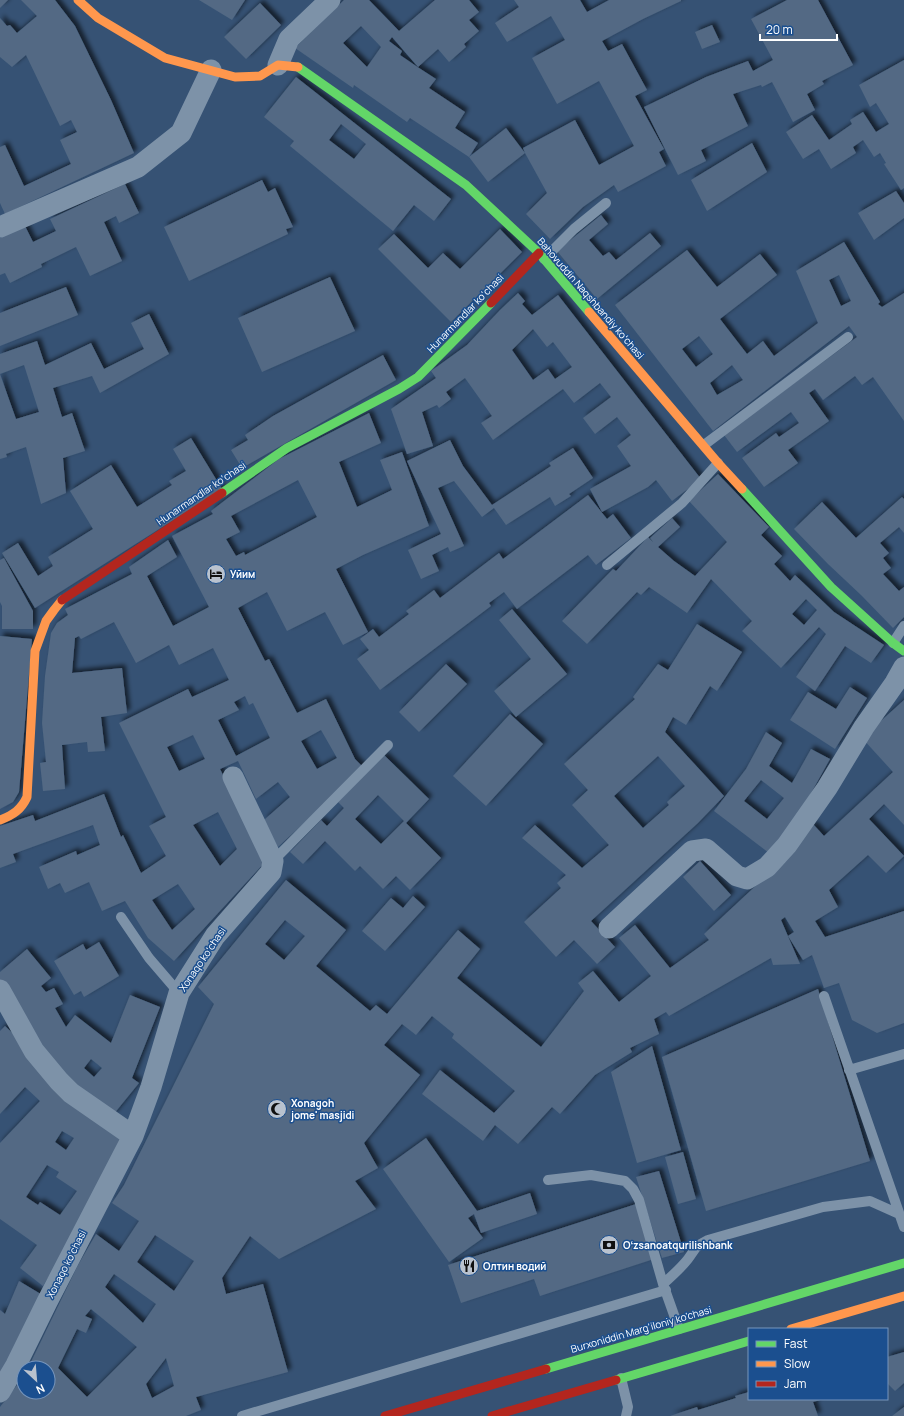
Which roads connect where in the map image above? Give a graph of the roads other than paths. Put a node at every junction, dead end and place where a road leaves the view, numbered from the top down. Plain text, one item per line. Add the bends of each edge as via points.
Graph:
1 (78, 0) edge
2 (330, 0) edge
3 (278, 65) junction
4 (211, 70) junction
5 (606, 202) dead end
6 (0, 228) edge
7 (542, 256) junction
8 (848, 336) dead end
9 (704, 445) junction
10 (718, 463) junction
11 (607, 565) dead end
12 (904, 626) edge
13 (893, 643) junction
14 (904, 651) edge
15 (904, 667) edge
16 (388, 746) dead end
17 (232, 777) dead end
18 (0, 820) edge
19 (273, 860) junction
20 (121, 917) dead end
21 (609, 928) dead end
22 (0, 990) edge
23 (179, 993) junction
24 (824, 996) dead end
25 (904, 1054) edge
26 (850, 1070) junction
27 (132, 1136) junction
28 (548, 1180) dead end
29 (899, 1214) junction
30 (904, 1227) edge
31 (904, 1263) edge
32 (665, 1287) junction
33 (904, 1296) edge
34 (794, 1328) edge
35 (680, 1329) junction
36 (748, 1341) edge
37 (621, 1378) junction
38 (0, 1392) edge
39 (242, 1416) edge
40 (385, 1416) edge
41 (492, 1416) edge
42 (626, 1416) edge

1 - 4 street via 98,18 165,58
2 - 3 street via 289,39
3 - 4 street via 260,76 235,76
3 - 7 street, Bahovuddin Naqshbandiy koʻchasi via 297,66 466,185
4 - 6 street via 181,133 138,167
5 - 7 lane
7 - 9 street, Bahovuddin Naqshbandiy koʻchasi
7 - 18 street, Hunarmandlar ko‘chasi via 418,377 287,448 54,607 40,631 35,651 27,797 20,810
8 - 9 lane
9 - 10 street, Bahovuddin Naqshbandiy koʻchasi
10 - 11 lane via 682,503
10 - 13 street, Bahovuddin Naqshbandiy koʻchasi via 831,587
12 - 13 lane
13 - 14 street, Bahovuddin Naqshbandiy koʻchasi
15 - 21 street via 864,726 827,788 787,845 767,867 747,879 737,876 706,849 692,851
16 - 19 lane
17 - 19 street
19 - 23 street, Xonaqo koʻchasi via 270,872 215,936
20 - 23 lane via 149,958
22 - 27 street via 34,1051 59,1081 71,1093
23 - 27 street, Xonaqo koʻchasi via 151,1087
24 - 26 lane
25 - 26 lane
26 - 29 lane
27 - 38 street, Xonaqo koʻchasi
28 - 32 lane via 591,1175 625,1181 639,1200
29 - 30 lane
29 - 32 lane via 870,1201 823,1207 708,1240 693,1250
31 - 35 street, Burxoniddin Marg’iloniy ko’chasi
32 - 35 lane
32 - 39 lane
33 - 34 street
35 - 40 street, Burxoniddin Marg’iloniy ko’chasi
36 - 37 street
37 - 41 street
37 - 42 lane via 628,1407

